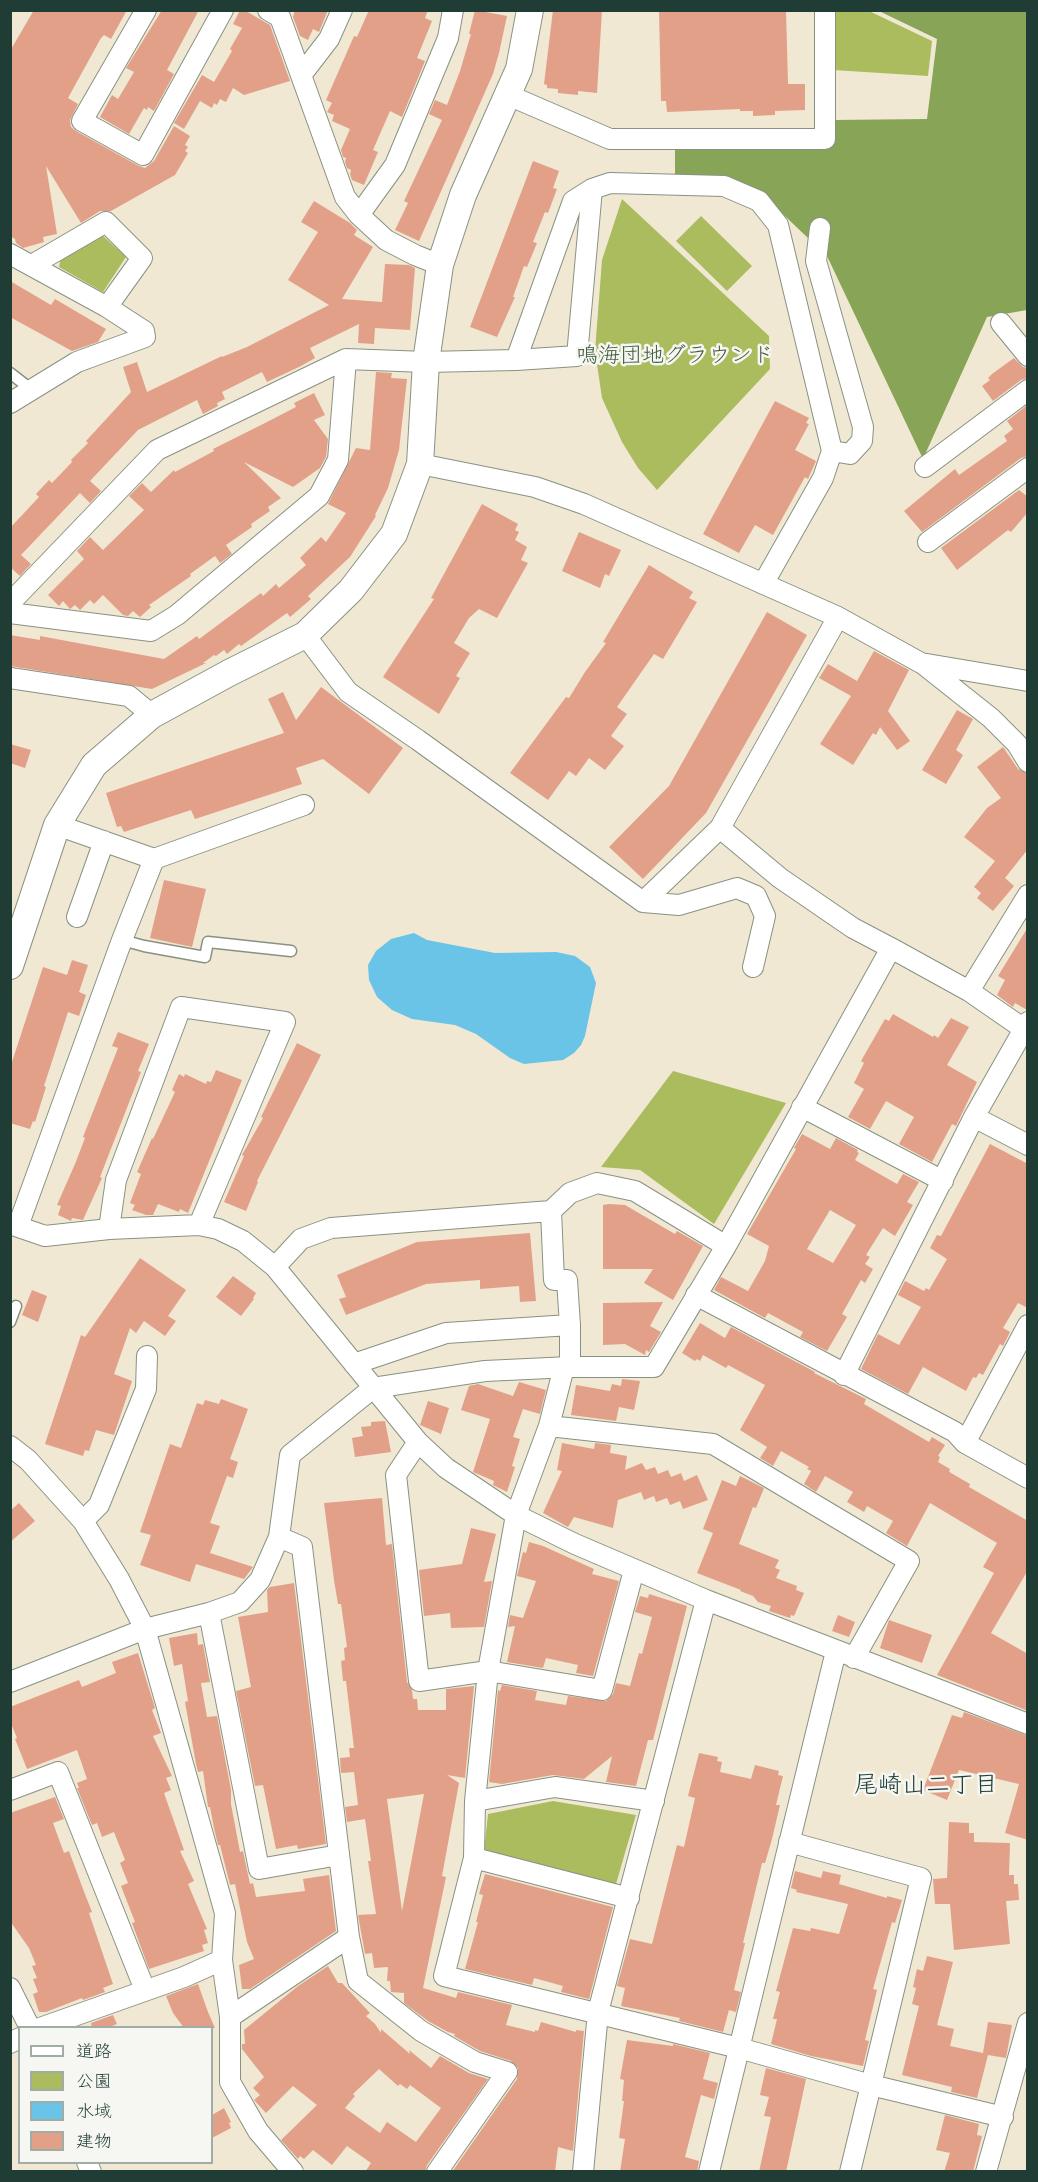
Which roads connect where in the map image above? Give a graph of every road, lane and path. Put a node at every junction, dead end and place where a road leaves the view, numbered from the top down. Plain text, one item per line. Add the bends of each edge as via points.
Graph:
1 (146, 10) edge
2 (223, 10) edge
3 (268, 10) edge
4 (342, 10) edge
5 (453, 10) edge
6 (531, 10) edge
7 (825, 10) edge
8 (302, 74) junction
9 (508, 95) junction
10 (592, 189) junction
11 (359, 215) junction
12 (820, 228) dead end
13 (10, 254) edge
14 (32, 265) junction
15 (440, 265) junction
16 (107, 307) junction
17 (1001, 323) dead end
18 (1028, 356) edge
19 (346, 359) junction
20 (516, 360) junction
21 (426, 362) junction
22 (10, 373) edge
23 (32, 390) junction
24 (1028, 390) edge
25 (10, 403) edge
26 (832, 451) junction
27 (420, 464) junction
28 (925, 467) dead end
29 (1028, 468) edge
30 (928, 542) dead end
31 (763, 585) junction
32 (10, 603) edge
33 (10, 613) edge
34 (838, 617) junction
35 (305, 634) junction
36 (921, 663) junction
37 (10, 678) edge
38 (1028, 681) edge
39 (152, 715) junction
40 (1028, 762) edge
41 (304, 805) dead end
42 (57, 825) junction
43 (720, 828) junction
44 (104, 842) junction
45 (154, 859) junction
46 (1028, 895) edge
47 (643, 902) junction
48 (77, 917) dead end
49 (122, 940) junction
50 (891, 948) junction
51 (291, 951) dead end
52 (10, 966) edge
53 (753, 967) dead end
54 (969, 991) junction
55 (1026, 1025) edge
56 (802, 1107) junction
57 (974, 1118) junction
58 (1028, 1145) edge
59 (943, 1181) junction
60 (551, 1211) junction
61 (14, 1225) edge
62 (199, 1226) junction
63 (109, 1229) junction
64 (726, 1246) junction
65 (275, 1267) junction
66 (696, 1295) junction
67 (16, 1306) dead end
68 (10, 1322) edge
69 (1028, 1324) edge
70 (570, 1325) junction
71 (147, 1356) dead end
72 (354, 1364) junction
73 (567, 1367) junction
74 (844, 1375) junction
75 (373, 1388) junction
76 (549, 1426) junction
77 (418, 1442) junction
78 (965, 1443) junction
79 (10, 1446) edge
80 (1028, 1478) edge
81 (516, 1515) junction
82 (83, 1521) junction
83 (279, 1537) junction
84 (634, 1570) junction
85 (706, 1600) junction
86 (209, 1613) junction
87 (145, 1629) junction
88 (836, 1651) junction
89 (854, 1658) junction
90 (488, 1671) junction
91 (10, 1682) edge
92 (1028, 1724) edge
93 (10, 1790) edge
94 (475, 1801) junction
95 (654, 1801) junction
96 (789, 1842) junction
97 (339, 1855) junction
98 (474, 1858) junction
99 (629, 1898) junction
100 (349, 1937) junction
101 (222, 1960) junction
102 (10, 1988) edge
103 (145, 1990) junction
104 (598, 2012) junction
105 (230, 2017) junction
106 (1028, 2023) edge
107 (29, 2026) edge
108 (46, 2026) edge
109 (739, 2048) junction
110 (871, 2085) junction
111 (1003, 2116) junction
112 (293, 2172) edge
113 (437, 2172) edge
114 (583, 2172) edge
115 (709, 2172) edge
116 (850, 2172) edge
117 (986, 2172) edge

1 - 2 street via 82,121 142,155
3 - 8 street via 280,17
4 - 8 street via 329,39
5 - 11 street via 448,38 395,165
6 - 9 street via 519,69
7 - 9 street via 825,140 610,139
8 - 11 street via 345,198
9 - 15 street via 463,195
10 - 20 street via 573,201
10 - 20 street via 577,356
10 - 26 street via 610,183 724,186 759,201 778,225
11 - 15 street via 386,240
12 - 26 street via 816,261 863,427 862,441 850,454
13 - 14 street
14 - 16 street
14 - 16 street via 106,222 142,258
15 - 21 street
16 - 23 street via 144,331 145,338 77,362
17 - 18 street
19 - 21 street
19 - 32 street via 157,450
19 - 33 street via 338,460 318,496 177,615 151,631
20 - 21 street
21 - 27 street
22 - 23 lane
23 - 25 street
24 - 28 street
26 - 31 street via 823,478
27 - 31 street via 535,487 584,504
27 - 35 street via 394,534 351,590
29 - 30 street
31 - 34 street
34 - 36 street
34 - 43 street
35 - 39 street
35 - 47 street via 348,692
36 - 38 street
36 - 40 street via 991,718 1017,744
37 - 39 street via 129,696
39 - 42 street via 94,765
41 - 45 street
42 - 44 street
42 - 52 street
43 - 47 street
43 - 50 street via 780,878 853,928
44 - 45 street
44 - 48 street
45 - 49 street
46 - 54 street
47 - 53 street via 679,905 737,888 756,896 765,916
49 - 51 lane via 205,957 208,942
49 - 61 street
50 - 54 street
50 - 56 street
54 - 55 street
55 - 57 street
56 - 59 street
56 - 64 street
57 - 58 street
57 - 59 street
59 - 74 street
60 - 64 street via 570,1193 597,1183 635,1191
60 - 65 street via 332,1228 301,1239
60 - 70 street via 554,1280 567,1280
61 - 63 street via 45,1236
62 - 63 street
62 - 63 street via 285,1022 181,1007 116,1180
62 - 65 street via 218,1229 243,1241
64 - 66 street
65 - 72 street
66 - 73 street via 654,1367
66 - 74 street
67 - 68 lane
69 - 78 street
70 - 72 street via 446,1333
70 - 73 street
71 - 82 street via 146,1389 99,1505
72 - 75 street
73 - 75 street via 485,1371
73 - 76 street
74 - 78 street via 955,1432
75 - 77 street
75 - 83 street via 290,1455
76 - 81 street
76 - 89 street via 713,1444 909,1561
77 - 81 street via 446,1468
77 - 90 street via 396,1475 419,1681
78 - 80 street
79 - 82 street via 28,1460
81 - 84 street
81 - 90 street
82 - 87 street
83 - 86 street via 260,1580 240,1602
83 - 97 street via 302,1546
84 - 85 street
84 - 90 street via 602,1690
85 - 88 street
85 - 95 street
86 - 87 street
86 - 97 street via 258,1869
87 - 91 street
87 - 101 street via 225,1913
88 - 89 street
88 - 96 street
89 - 92 street
90 - 94 street
93 - 103 street via 58,1772
94 - 95 street via 555,1787
94 - 98 street
95 - 99 street
96 - 109 street
96 - 110 street via 921,1878
97 - 100 street
98 - 99 street
98 - 104 street via 444,1976
99 - 104 street
100 - 105 street
100 - 113 street via 358,1981 421,2031 475,2062 507,2072
101 - 103 street
101 - 105 street
102 - 107 street
103 - 108 street
104 - 109 street
104 - 114 street
105 - 112 street via 230,2082 258,2131
106 - 111 street
109 - 110 street
109 - 115 street
110 - 111 street
110 - 116 street
111 - 117 street

